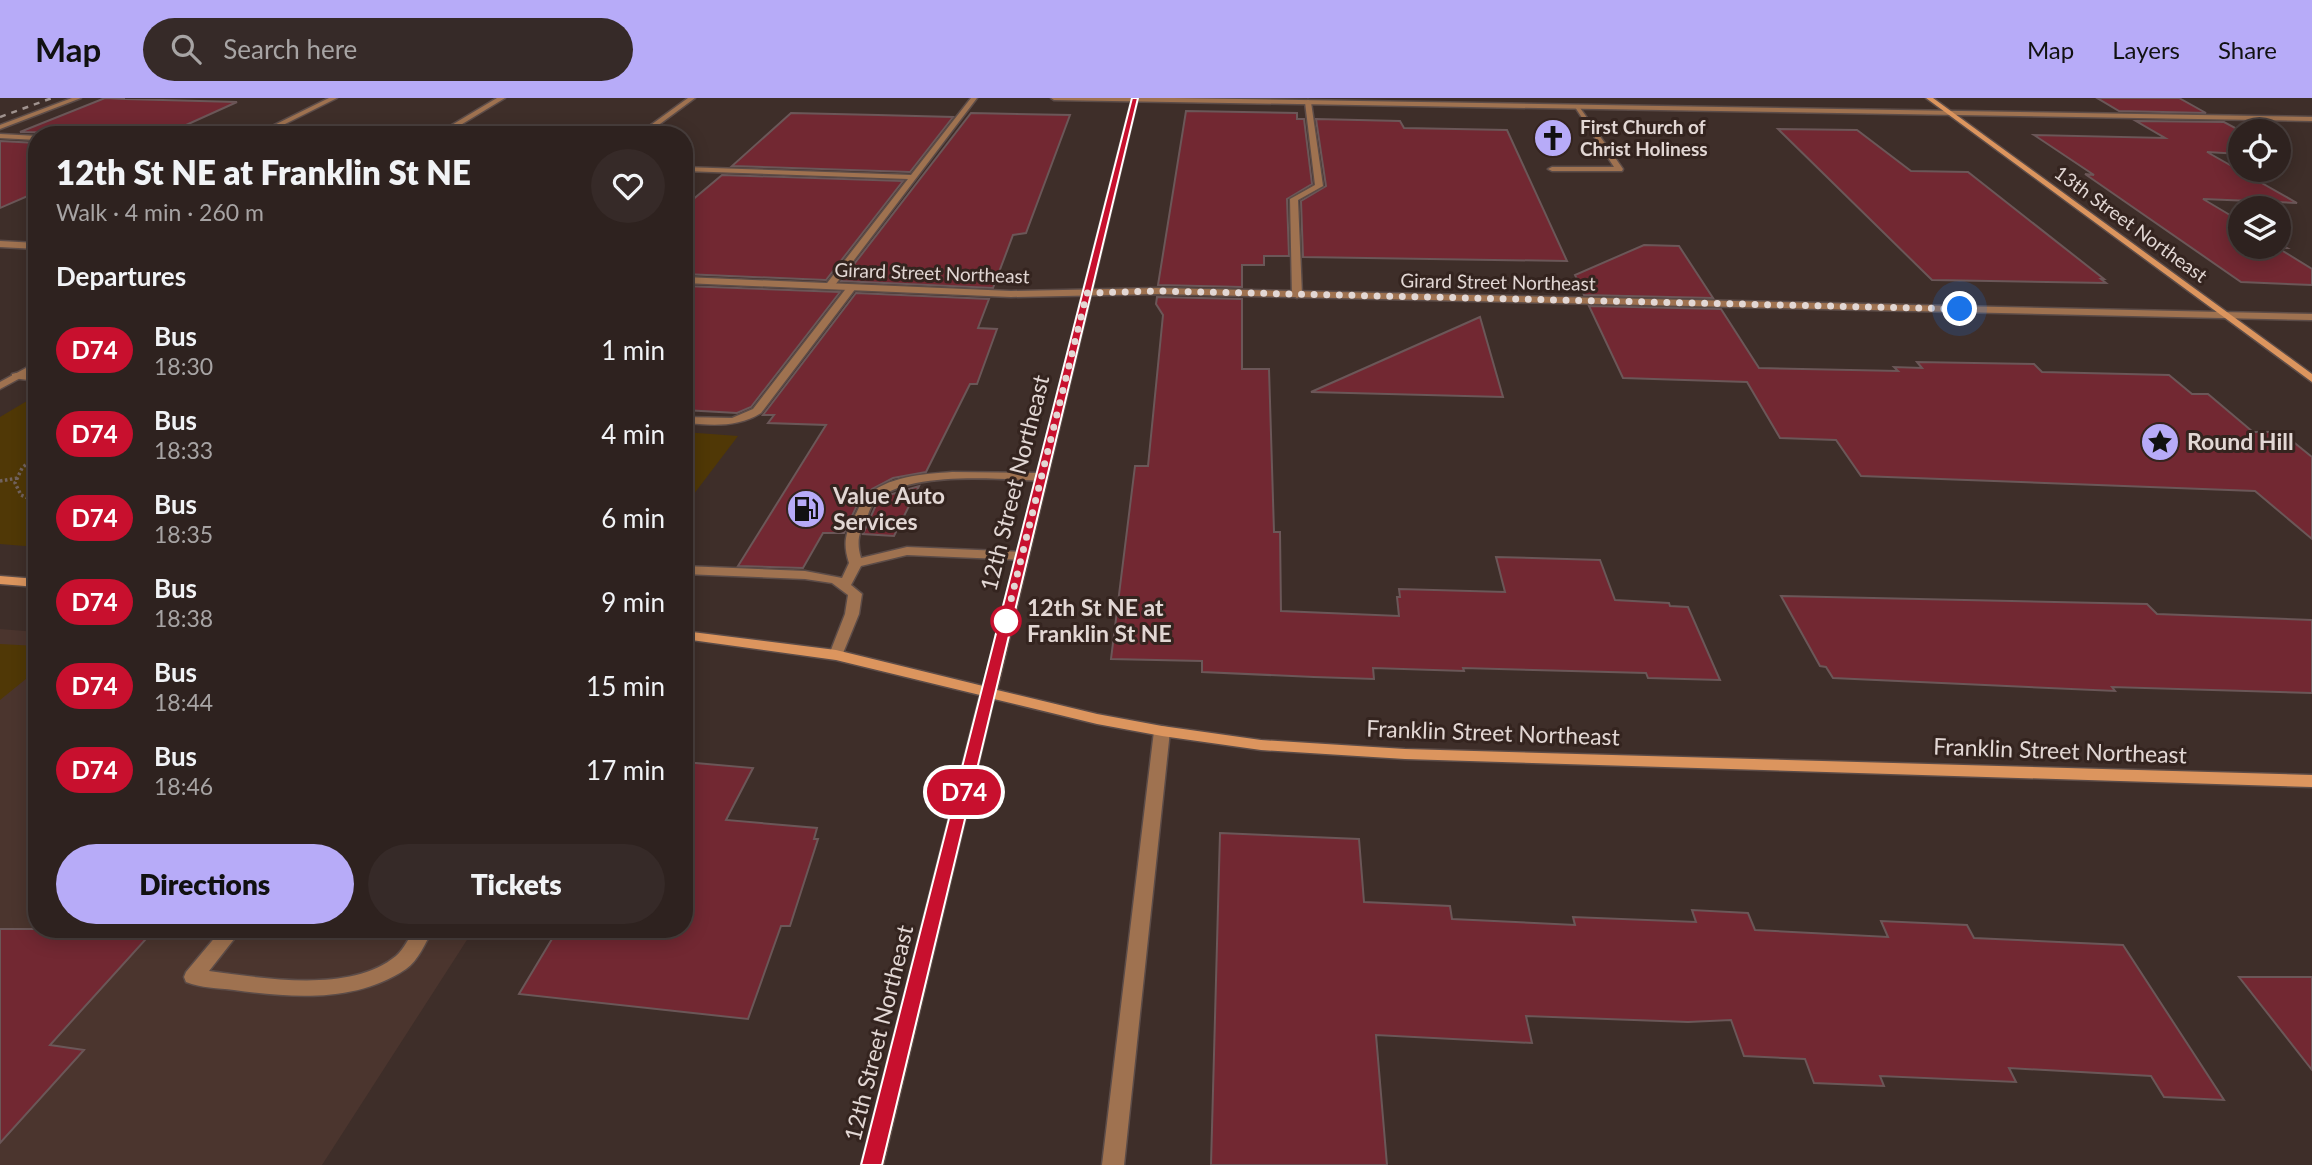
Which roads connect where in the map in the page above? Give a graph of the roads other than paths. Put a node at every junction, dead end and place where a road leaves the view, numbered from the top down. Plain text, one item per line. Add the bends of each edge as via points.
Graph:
1 (78, 98) edge
2 (334, 98) edge
3 (502, 98) edge
4 (692, 98) edge
5 (974, 98) edge
6 (1054, 98) edge
7 (1929, 98) edge
8 (1135, 99) edge
9 (1283, 100) edge
10 (1308, 102) junction
11 (1578, 107) junction
12 (1950, 113) junction
13 (2312, 120) edge
14 (276, 126) edge
15 (454, 126) edge
16 (653, 126) edge
17 (0, 127) edge
18 (0, 136) edge
19 (28, 138) edge
20 (693, 169) edge
21 (1552, 169) dead end
22 (913, 177) junction
23 (0, 244) edge
24 (28, 245) edge
25 (693, 280) edge
26 (829, 287) junction
27 (851, 288) junction
28 (1087, 293) junction
29 (1297, 295) junction
30 (2226, 316) junction
31 (2312, 317) edge
32 (28, 370) edge
33 (16, 376) junction
34 (28, 377) edge
35 (2312, 379) edge
36 (0, 386) edge
37 (693, 420) edge
38 (1041, 477) junction
39 (1022, 556) junction
40 (856, 564) junction
41 (693, 569) edge
42 (0, 580) edge
43 (28, 582) edge
44 (844, 586) junction
45 (693, 636) edge
46 (836, 655) junction
47 (988, 694) junction
48 (1162, 731) junction
49 (2312, 781) edge
50 (226, 938) edge
51 (418, 938) edge
52 (872, 1165) edge
53 (1112, 1165) edge

1 - 17 street
2 - 14 street
3 - 15 street
4 - 16 street
5 - 22 street
6 - 8 street
7 - 12 street, 13th Street Northeast
8 - 9 street
8 - 28 street, 12th Street Northeast
9 - 10 street
10 - 11 street
10 - 29 street via 1320,186 1294,200
11 - 12 street
11 - 21 street via 1619,169
12 - 13 street
12 - 30 street, 13th Street Northeast
18 - 19 street
20 - 22 street
22 - 26 street
23 - 24 street
25 - 26 street, Girard Street Northeast
26 - 27 street, Girard Street Northeast
27 - 28 street, Girard Street Northeast
27 - 37 street via 757,411 730,422
28 - 29 street, Girard Street Northeast
28 - 38 street, 12th Street Northeast
29 - 30 street, Girard Street Northeast
30 - 31 street, Girard Street Northeast
30 - 35 street, 13th Street Northeast
32 - 33 street
33 - 34 street
33 - 36 street
38 - 39 street, 12th Street Northeast
38 - 40 street via 930,477 897,484 871,499 856,524 849,543
39 - 40 street via 907,551
39 - 47 street, 12th Street Northeast
40 - 44 street
41 - 44 street via 805,575 836,580
42 - 43 street
44 - 46 street via 855,594
45 - 46 street, Franklin Street Northeast
46 - 47 street, Franklin Street Northeast
47 - 48 street, Franklin Street Northeast
47 - 52 street, 12th Street Northeast
48 - 49 street, Franklin Street Northeast via 1261,745 1405,754
48 - 53 street
50 - 51 street via 193,977 299,989 361,981 401,963

